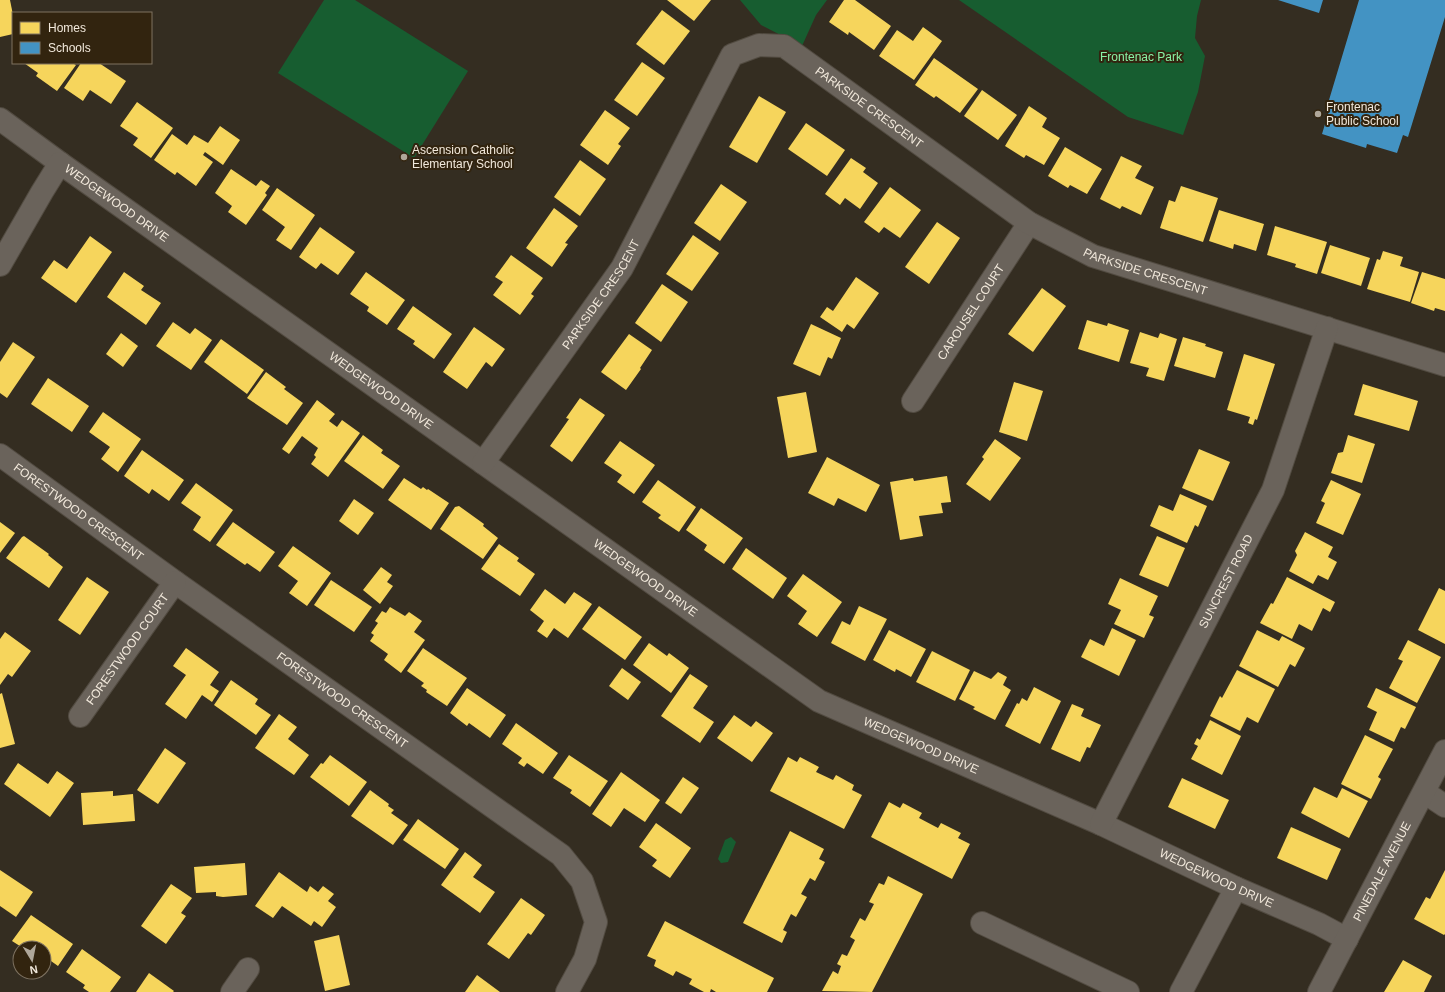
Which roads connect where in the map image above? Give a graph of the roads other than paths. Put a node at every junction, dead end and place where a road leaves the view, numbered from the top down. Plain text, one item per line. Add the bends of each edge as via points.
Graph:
1 (0, 119) edge
2 (60, 163) junction
3 (1029, 223) junction
4 (0, 265) edge
5 (1327, 328) junction
6 (1445, 365) edge
7 (913, 401) dead end
8 (0, 455) edge
9 (483, 463) junction
10 (175, 582) junction
11 (80, 716) dead end
12 (1445, 751) edge
13 (1424, 792) junction
14 (1445, 806) edge
15 (1101, 824) junction
16 (1236, 888) junction
17 (982, 923) dead end
18 (1347, 939) junction
19 (248, 969) dead end
20 (232, 992) edge
21 (567, 992) edge
22 (1128, 992) edge
23 (1181, 992) edge
24 (1320, 992) edge

1 - 2 street, WEDGEWOOD DRIVE
2 - 4 street
2 - 9 street, WEDGEWOOD DRIVE
3 - 5 street, PARKSIDE CRESCENT via 1093,256
3 - 7 street, CAROUSEL COURT
3 - 9 street, PARKSIDE CRESCENT via 784,46 759,45 732,55 622,268
5 - 6 street, PARKSIDE CRESCENT
5 - 15 street, SUNCREST ROAD via 1273,490
8 - 10 street, FORESTWOOD CRESCENT
9 - 15 street, WEDGEWOOD DRIVE via 819,701
10 - 11 street, FORESTWOOD COURT
10 - 21 street, FORESTWOOD CRESCENT via 561,855 582,881 596,922 585,959
12 - 13 street, PINEDALE AVENUE
13 - 14 street
13 - 18 street, PINEDALE AVENUE
15 - 16 street, WEDGEWOOD DRIVE
16 - 18 street, WEDGEWOOD DRIVE
16 - 23 street
17 - 22 street
18 - 24 street, PINEDALE AVENUE
19 - 20 street

